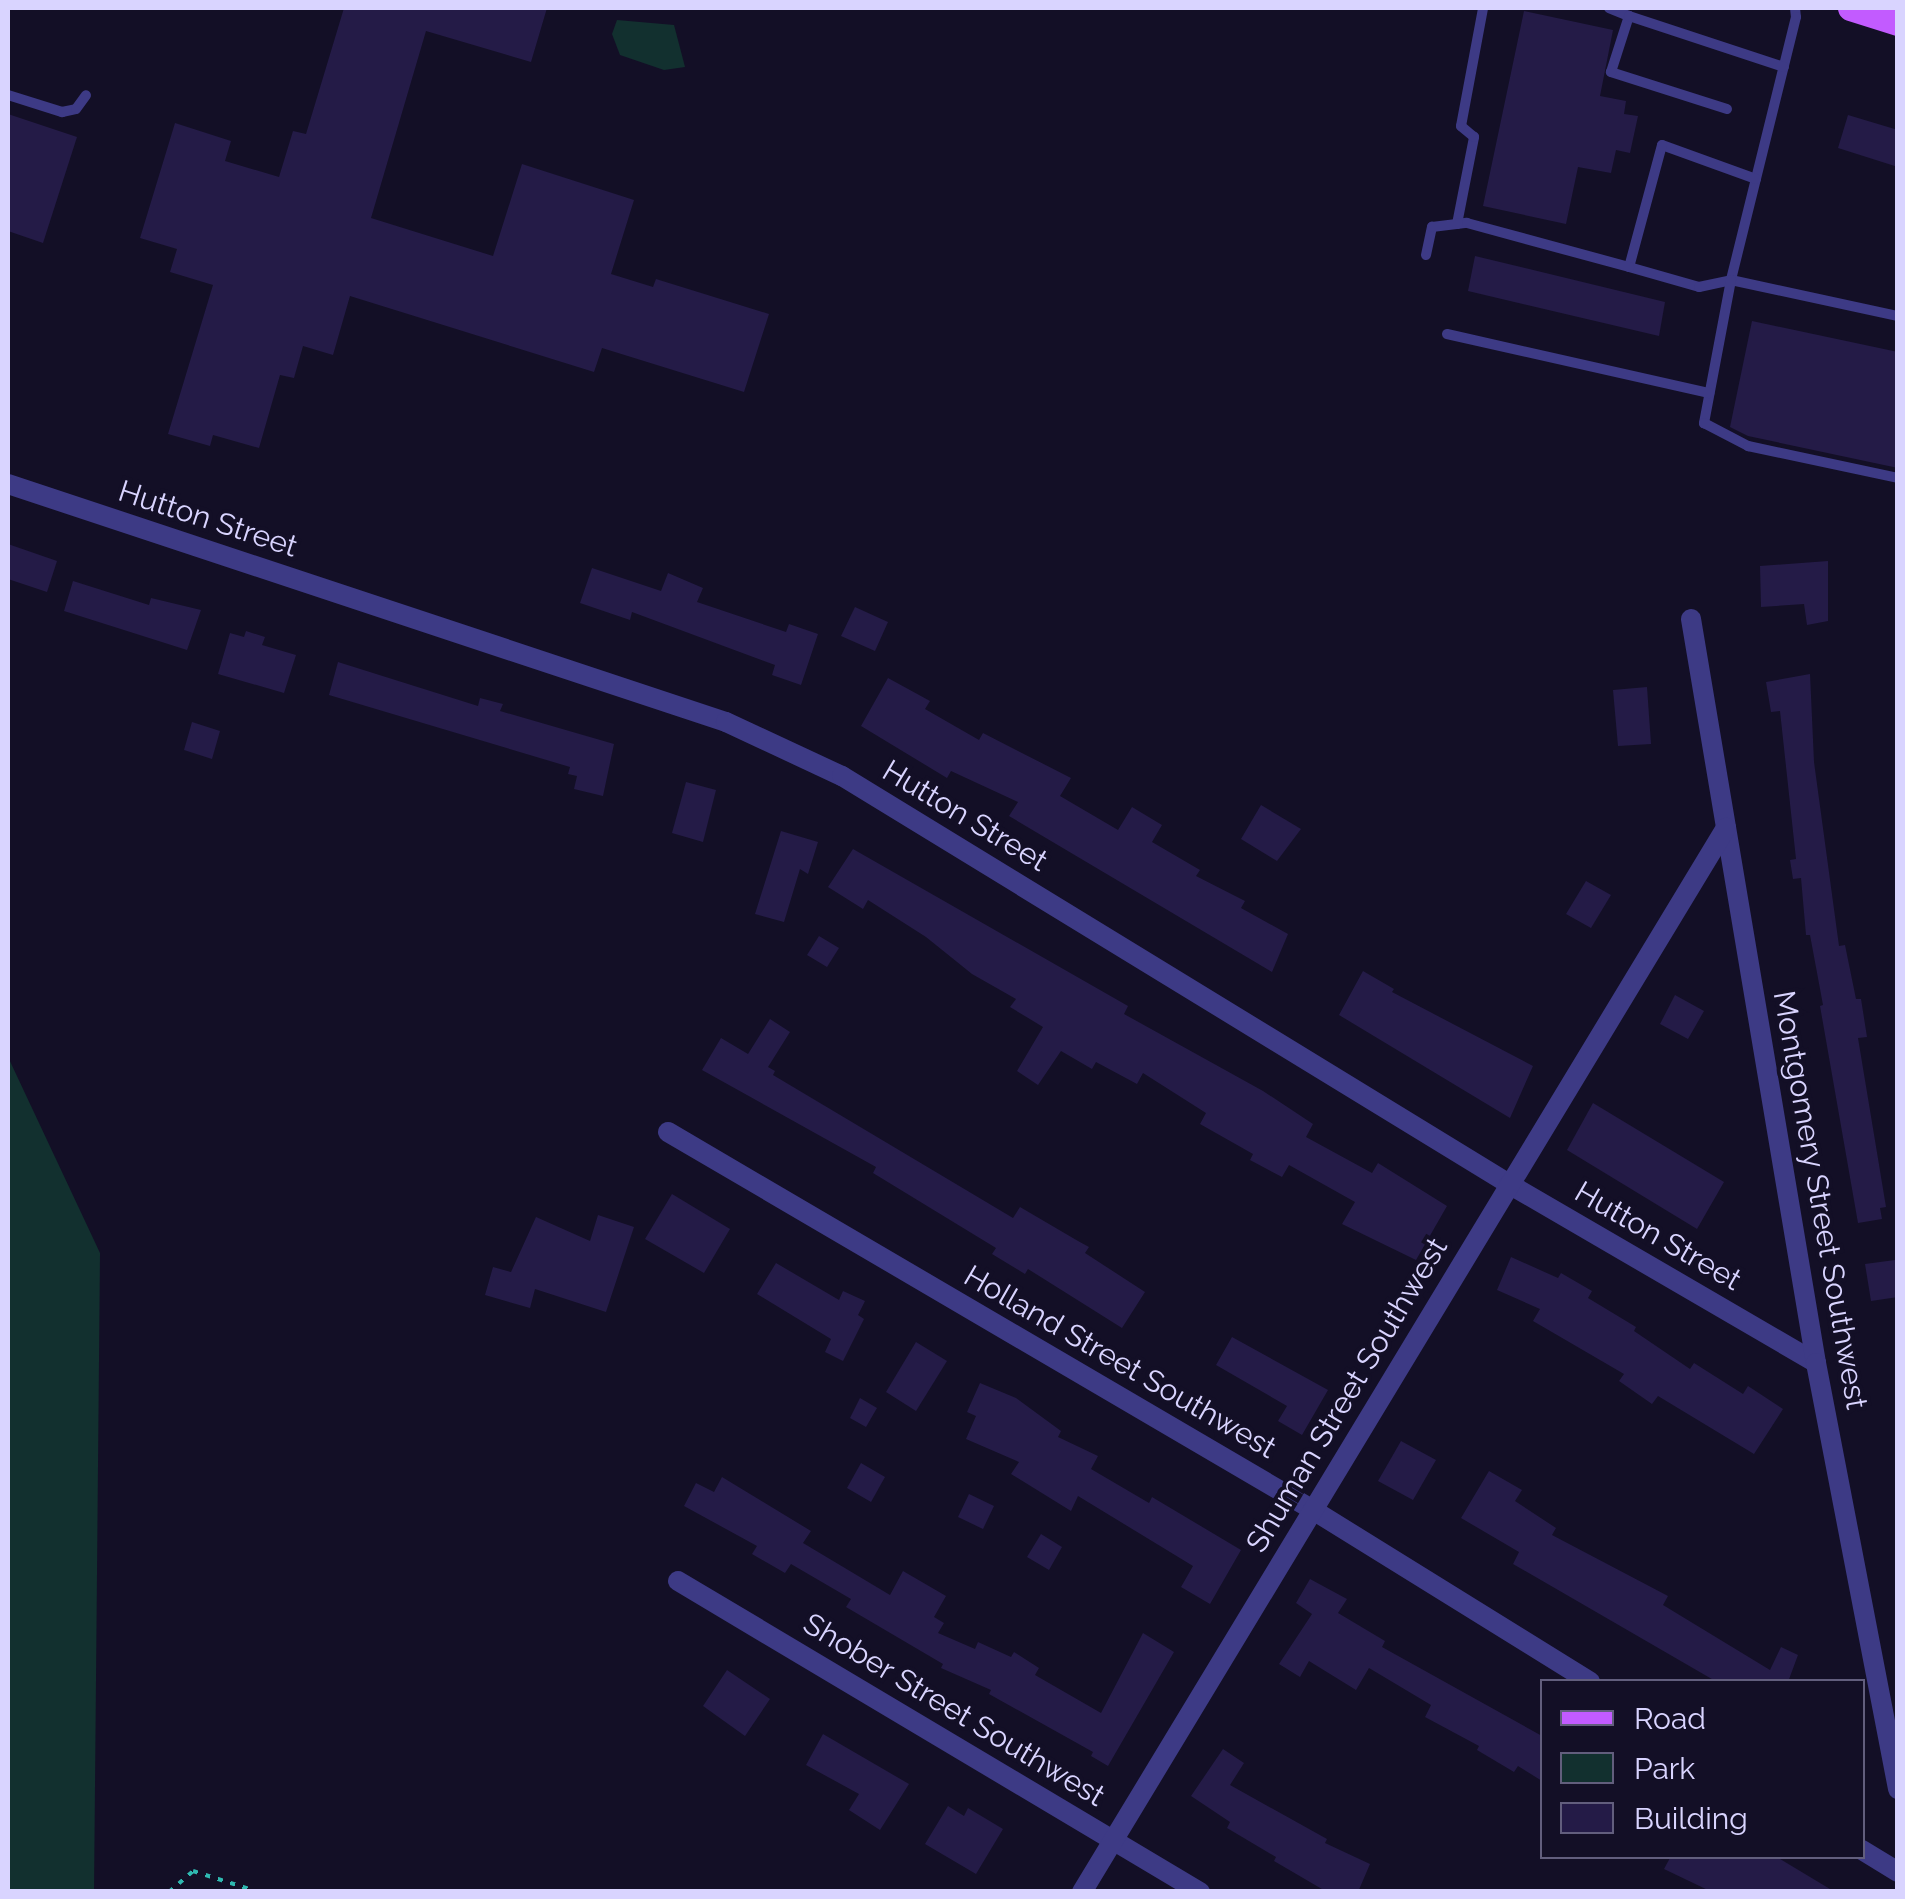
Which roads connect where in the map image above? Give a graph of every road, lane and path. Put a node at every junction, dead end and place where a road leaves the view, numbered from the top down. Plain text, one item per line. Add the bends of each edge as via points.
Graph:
1 (1484, 8) edge
2 (1609, 8) edge
3 (1795, 8) edge
4 (1850, 8) edge
5 (1629, 16) junction
6 (1898, 22) edge
7 (1784, 67) junction
8 (8, 94) edge
9 (86, 94) dead end
10 (1727, 110) dead end
11 (1756, 179) junction
12 (1457, 224) junction
13 (1426, 255) dead end
14 (1629, 267) junction
15 (1730, 280) junction
16 (1898, 316) edge
17 (1446, 334) dead end
18 (1710, 393) junction
19 (1898, 478) edge
20 (8, 484) edge
21 (1691, 619) dead end
22 (1726, 828) junction
23 (668, 1132) dead end
24 (1509, 1184) junction
25 (1816, 1363) junction
26 (1313, 1510) junction
27 (678, 1581) dead end
28 (1585, 1679) edge
29 (1898, 1789) edge
30 (1114, 1840) junction
31 (1865, 1852) edge
32 (1898, 1872) edge
33 (169, 1892) edge
34 (259, 1892) edge
35 (1082, 1892) edge
36 (1200, 1892) edge

1 - 12 lane via 1461,126 1474,138
2 - 5 lane
3 - 7 lane
4 - 6 main road
5 - 7 lane
5 - 10 lane via 1611,72
7 - 11 lane
8 - 9 lane via 62,112 76,109
11 - 14 lane via 1662,145
11 - 15 lane
12 - 13 lane via 1432,227
12 - 14 lane
14 - 15 lane via 1699,287
15 - 16 lane
15 - 18 lane
17 - 18 lane
18 - 19 lane via 1704,423 1748,446
20 - 24 street, Hutton Street via 726,722 842,776
21 - 22 street, Montgomery Street Southwest
22 - 24 street, Shuman Street Southwest
22 - 25 street, Montgomery Street Southwest
23 - 26 street, Holland Street Southwest
24 - 25 street, Hutton Street
24 - 26 street, Shuman Street Southwest
25 - 29 street, Montgomery Street Southwest
26 - 28 street, Holland Street Southwest
26 - 30 street, Shuman Street Southwest
27 - 30 street, Shober Street Southwest
30 - 35 street, Shuman Street Southwest
30 - 36 street, Shober Street Southwest
31 - 32 street
33 - 34 path via 193,1870

